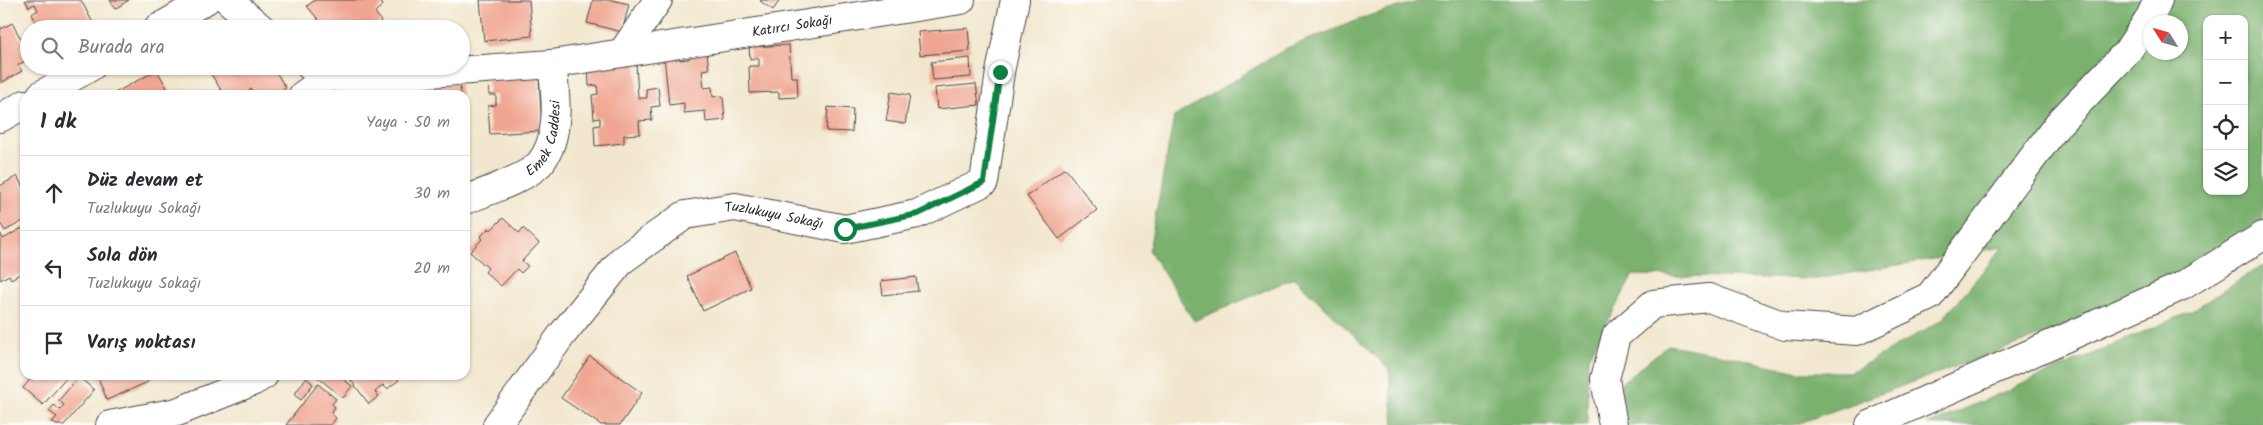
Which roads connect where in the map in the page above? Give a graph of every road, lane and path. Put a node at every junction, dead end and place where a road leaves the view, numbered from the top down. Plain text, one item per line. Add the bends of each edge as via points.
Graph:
1 (206, 0) edge
2 (228, 0) edge
3 (658, 0) edge
4 (962, 0) edge
5 (1015, 0) edge
6 (2158, 0) edge
7 (172, 20) edge
8 (251, 20) edge
9 (622, 54) junction
10 (552, 64) junction
11 (470, 70) edge
12 (76, 75) edge
13 (317, 75) edge
14 (334, 75) edge
15 (413, 75) edge
16 (51, 90) edge
17 (307, 90) edge
18 (20, 107) edge
19 (0, 118) edge
20 (470, 198) edge
21 (2263, 236) edge
22 (257, 380) edge
23 (204, 414) edge
24 (110, 425) edge
25 (496, 425) edge
26 (1612, 425) edge
27 (1870, 425) edge

1 - 7 street
2 - 8 street
3 - 9 street
4 - 9 street, Katırcı Sokağı
5 - 25 street, Tuzlukuyu Sokağı via 1000,72 984,182 918,214 845,229 735,207 685,215 622,260
6 - 26 street via 2126,52 2058,124 1930,296 1857,331 1785,326 1709,298 1653,304 1616,336 1605,380
9 - 10 street, Katırcı Sokağı
10 - 11 street, Katırcı Sokağı
10 - 20 street, Emek Caddesi via 555,92 553,141 540,163 515,179
12 - 16 street
13 - 17 street
14 - 15 street, Katırcı Sokağı via 358,82
18 - 19 street
21 - 27 street via 2182,286
22 - 23 street
23 - 24 street via 177,412

